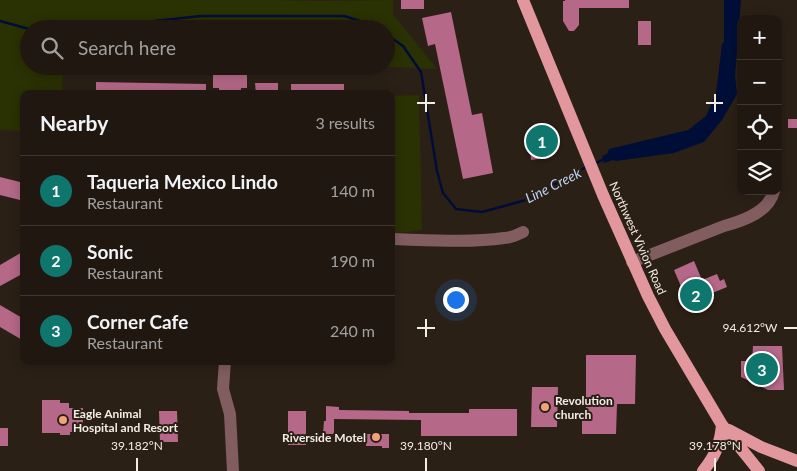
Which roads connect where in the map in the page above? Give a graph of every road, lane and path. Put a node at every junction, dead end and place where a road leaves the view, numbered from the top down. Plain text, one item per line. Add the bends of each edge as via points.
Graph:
1 (523, 0) edge
2 (773, 195) edge
3 (523, 232) dead end
4 (395, 239) edge
5 (632, 262) junction
6 (225, 365) edge
7 (722, 426) junction
8 (797, 461) edge
9 (233, 471) edge
10 (703, 471) edge
11 (758, 471) edge

1 - 5 main road, Northwest Vivion Road
2 - 5 street via 772,200 750,217
3 - 4 street via 490,240
5 - 7 main road, Northwest Vivion Road via 665,329
6 - 9 street via 223,389 230,414
7 - 8 main road via 760,447
7 - 10 main road via 717,450
7 - 11 main road, Northwest Vivion Road

